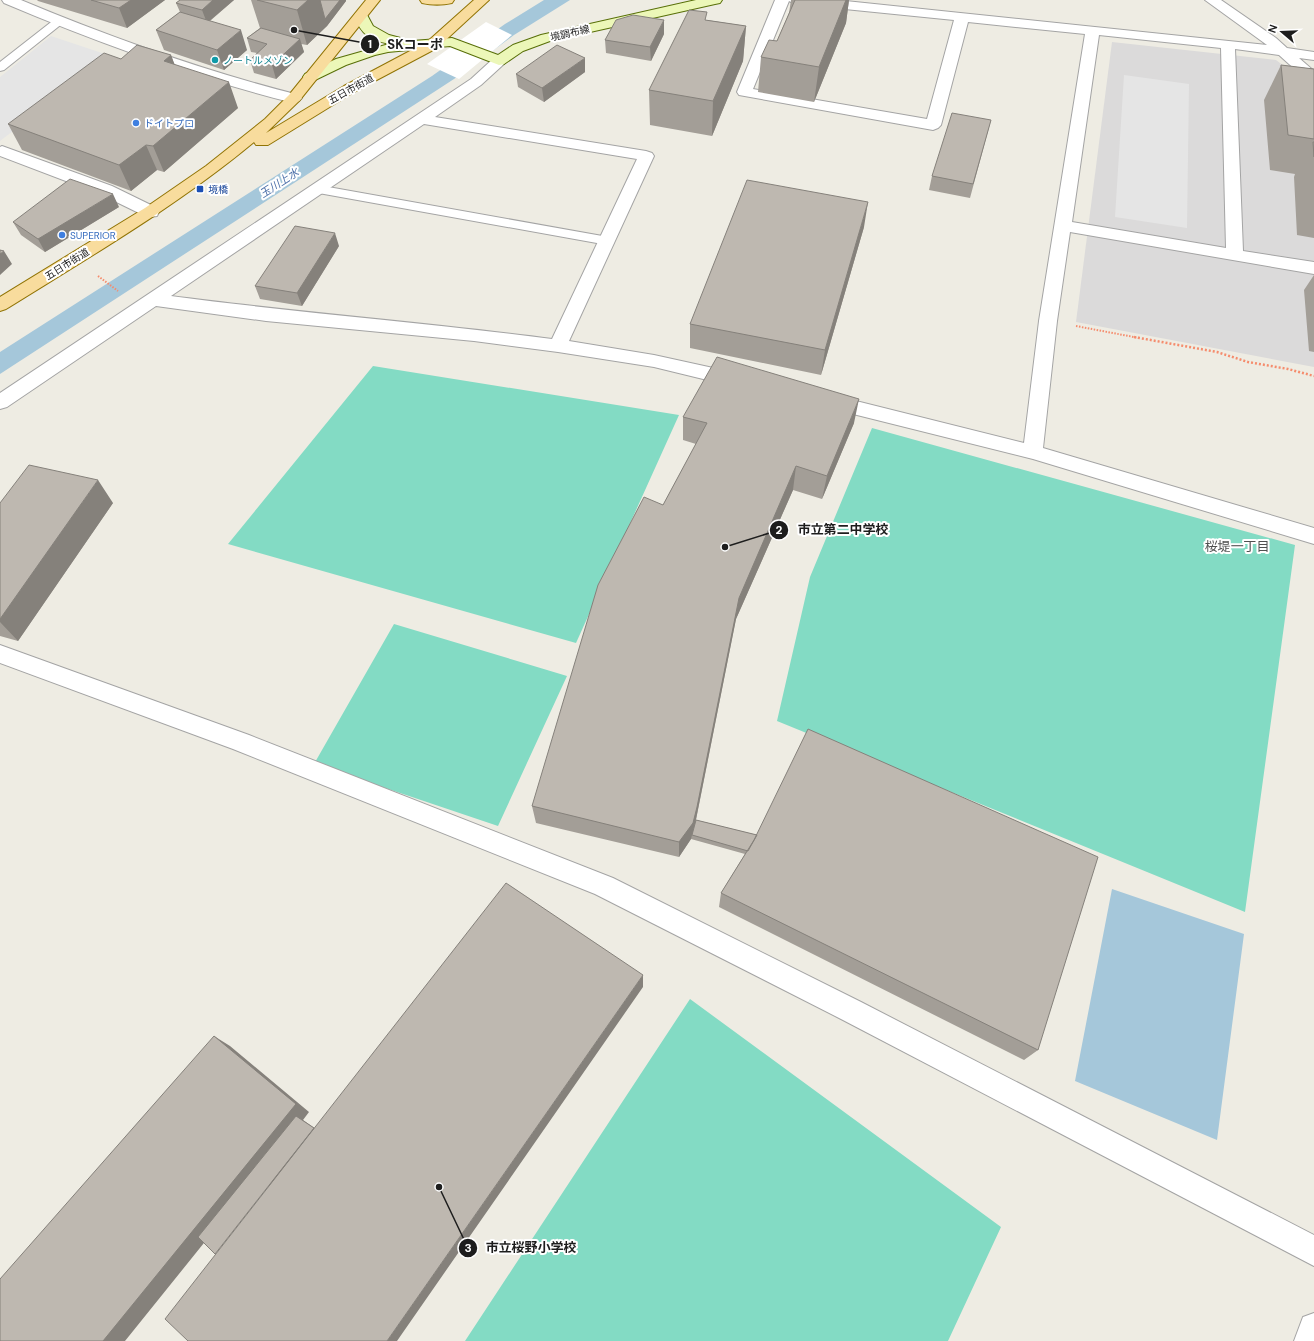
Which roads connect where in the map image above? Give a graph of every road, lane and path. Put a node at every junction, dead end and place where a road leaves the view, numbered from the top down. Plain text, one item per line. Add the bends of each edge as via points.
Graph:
1 (9, 0) edge
2 (371, 0) edge
3 (427, 0) edge
4 (447, 0) edge
5 (482, 0) edge
6 (715, 0) edge
7 (782, 0) edge
8 (795, 0) edge
9 (1212, 0) edge
10 (361, 16) junction
11 (962, 17) junction
12 (59, 21) junction
13 (1092, 30) junction
14 (1228, 44) junction
15 (432, 45) junction
16 (1283, 52) junction
17 (1314, 56) edge
18 (495, 59) junction
19 (0, 68) edge
20 (310, 77) junction
21 (1314, 79) edge
22 (294, 98) junction
23 (421, 119) junction
24 (1, 151) edge
25 (212, 168) junction
26 (317, 189) junction
27 (151, 212) junction
28 (1064, 226) junction
29 (608, 241) junction
30 (1235, 255) junction
31 (1314, 268) edge
32 (98, 275) dead end
33 (118, 291) dead end
34 (151, 300) junction
35 (0, 305) edge
36 (1048, 321) junction
37 (558, 346) junction
38 (1314, 376) edge
39 (750, 383) edge
40 (810, 396) edge
41 (0, 402) edge
42 (1033, 452) junction
43 (1314, 536) edge
44 (0, 654) edge
45 (1314, 1252) edge
46 (1314, 1328) edge
47 (1309, 1341) edge

1 - 12 street
2 - 10 main road, 五日市街道
3 - 4 main road
5 - 15 main road, 五日市街道
6 - 18 main road, 境調布線 via 546,38
7 - 11 street via 744,92 933,126
8 - 11 street
9 - 16 street
10 - 15 main road via 367,29 384,38
10 - 20 main road, 五日市街道
11 - 13 street
12 - 19 lane
12 - 22 street via 116,43
13 - 14 street
13 - 28 street
14 - 16 street
14 - 30 street
15 - 18 main road via 452,42
15 - 20 main road via 388,48 371,52 341,62
15 - 25 main road, 五日市街道 via 349,90 240,155
16 - 17 street
16 - 21 street
18 - 23 street via 476,82
20 - 22 main road, 五日市街道
22 - 25 main road, 五日市街道 via 270,122
23 - 26 street
23 - 29 street via 646,156
24 - 27 street via 106,190
25 - 27 main road, 五日市街道
26 - 29 lane
26 - 34 street
27 - 35 main road, 五日市街道
28 - 30 street
28 - 36 street
29 - 37 street
30 - 31 street
32 - 33 path
34 - 37 street
34 - 41 street
36 - 38 path via 1217,352 1248,362 1288,368
36 - 42 street
37 - 39 street via 654,361
40 - 42 street
42 - 43 street
44 - 45 street via 241,742 604,886 852,1011
46 - 47 street

